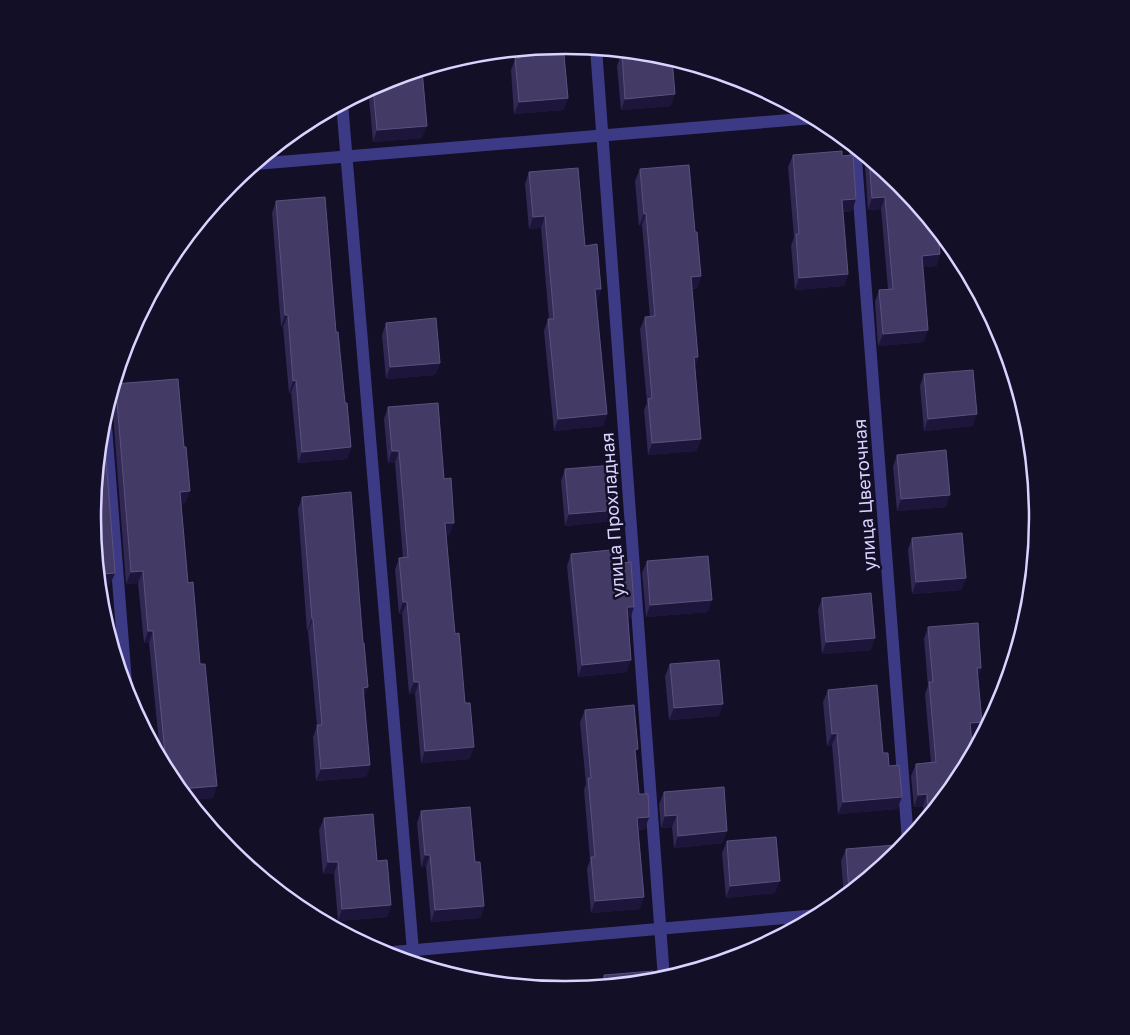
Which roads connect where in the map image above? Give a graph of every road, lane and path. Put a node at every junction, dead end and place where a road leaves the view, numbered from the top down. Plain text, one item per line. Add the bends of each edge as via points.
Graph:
1 (596, 55) edge
2 (343, 111) edge
3 (802, 119) edge
4 (602, 135) junction
5 (346, 156) junction
6 (856, 157) edge
7 (267, 163) edge
8 (107, 443) edge
9 (124, 662) edge
10 (907, 830) edge
11 (801, 917) edge
12 (660, 929) junction
13 (413, 956) edge
14 (415, 957) edge
15 (663, 970) edge

1 - 4 street, улица Прохладная
2 - 5 street
3 - 4 street
4 - 5 street
4 - 12 street, улица Прохладная
5 - 7 street
5 - 13 street
6 - 10 street, улица Цветочная
8 - 9 street
11 - 12 street
12 - 14 street
12 - 15 street, улица Прохладная

